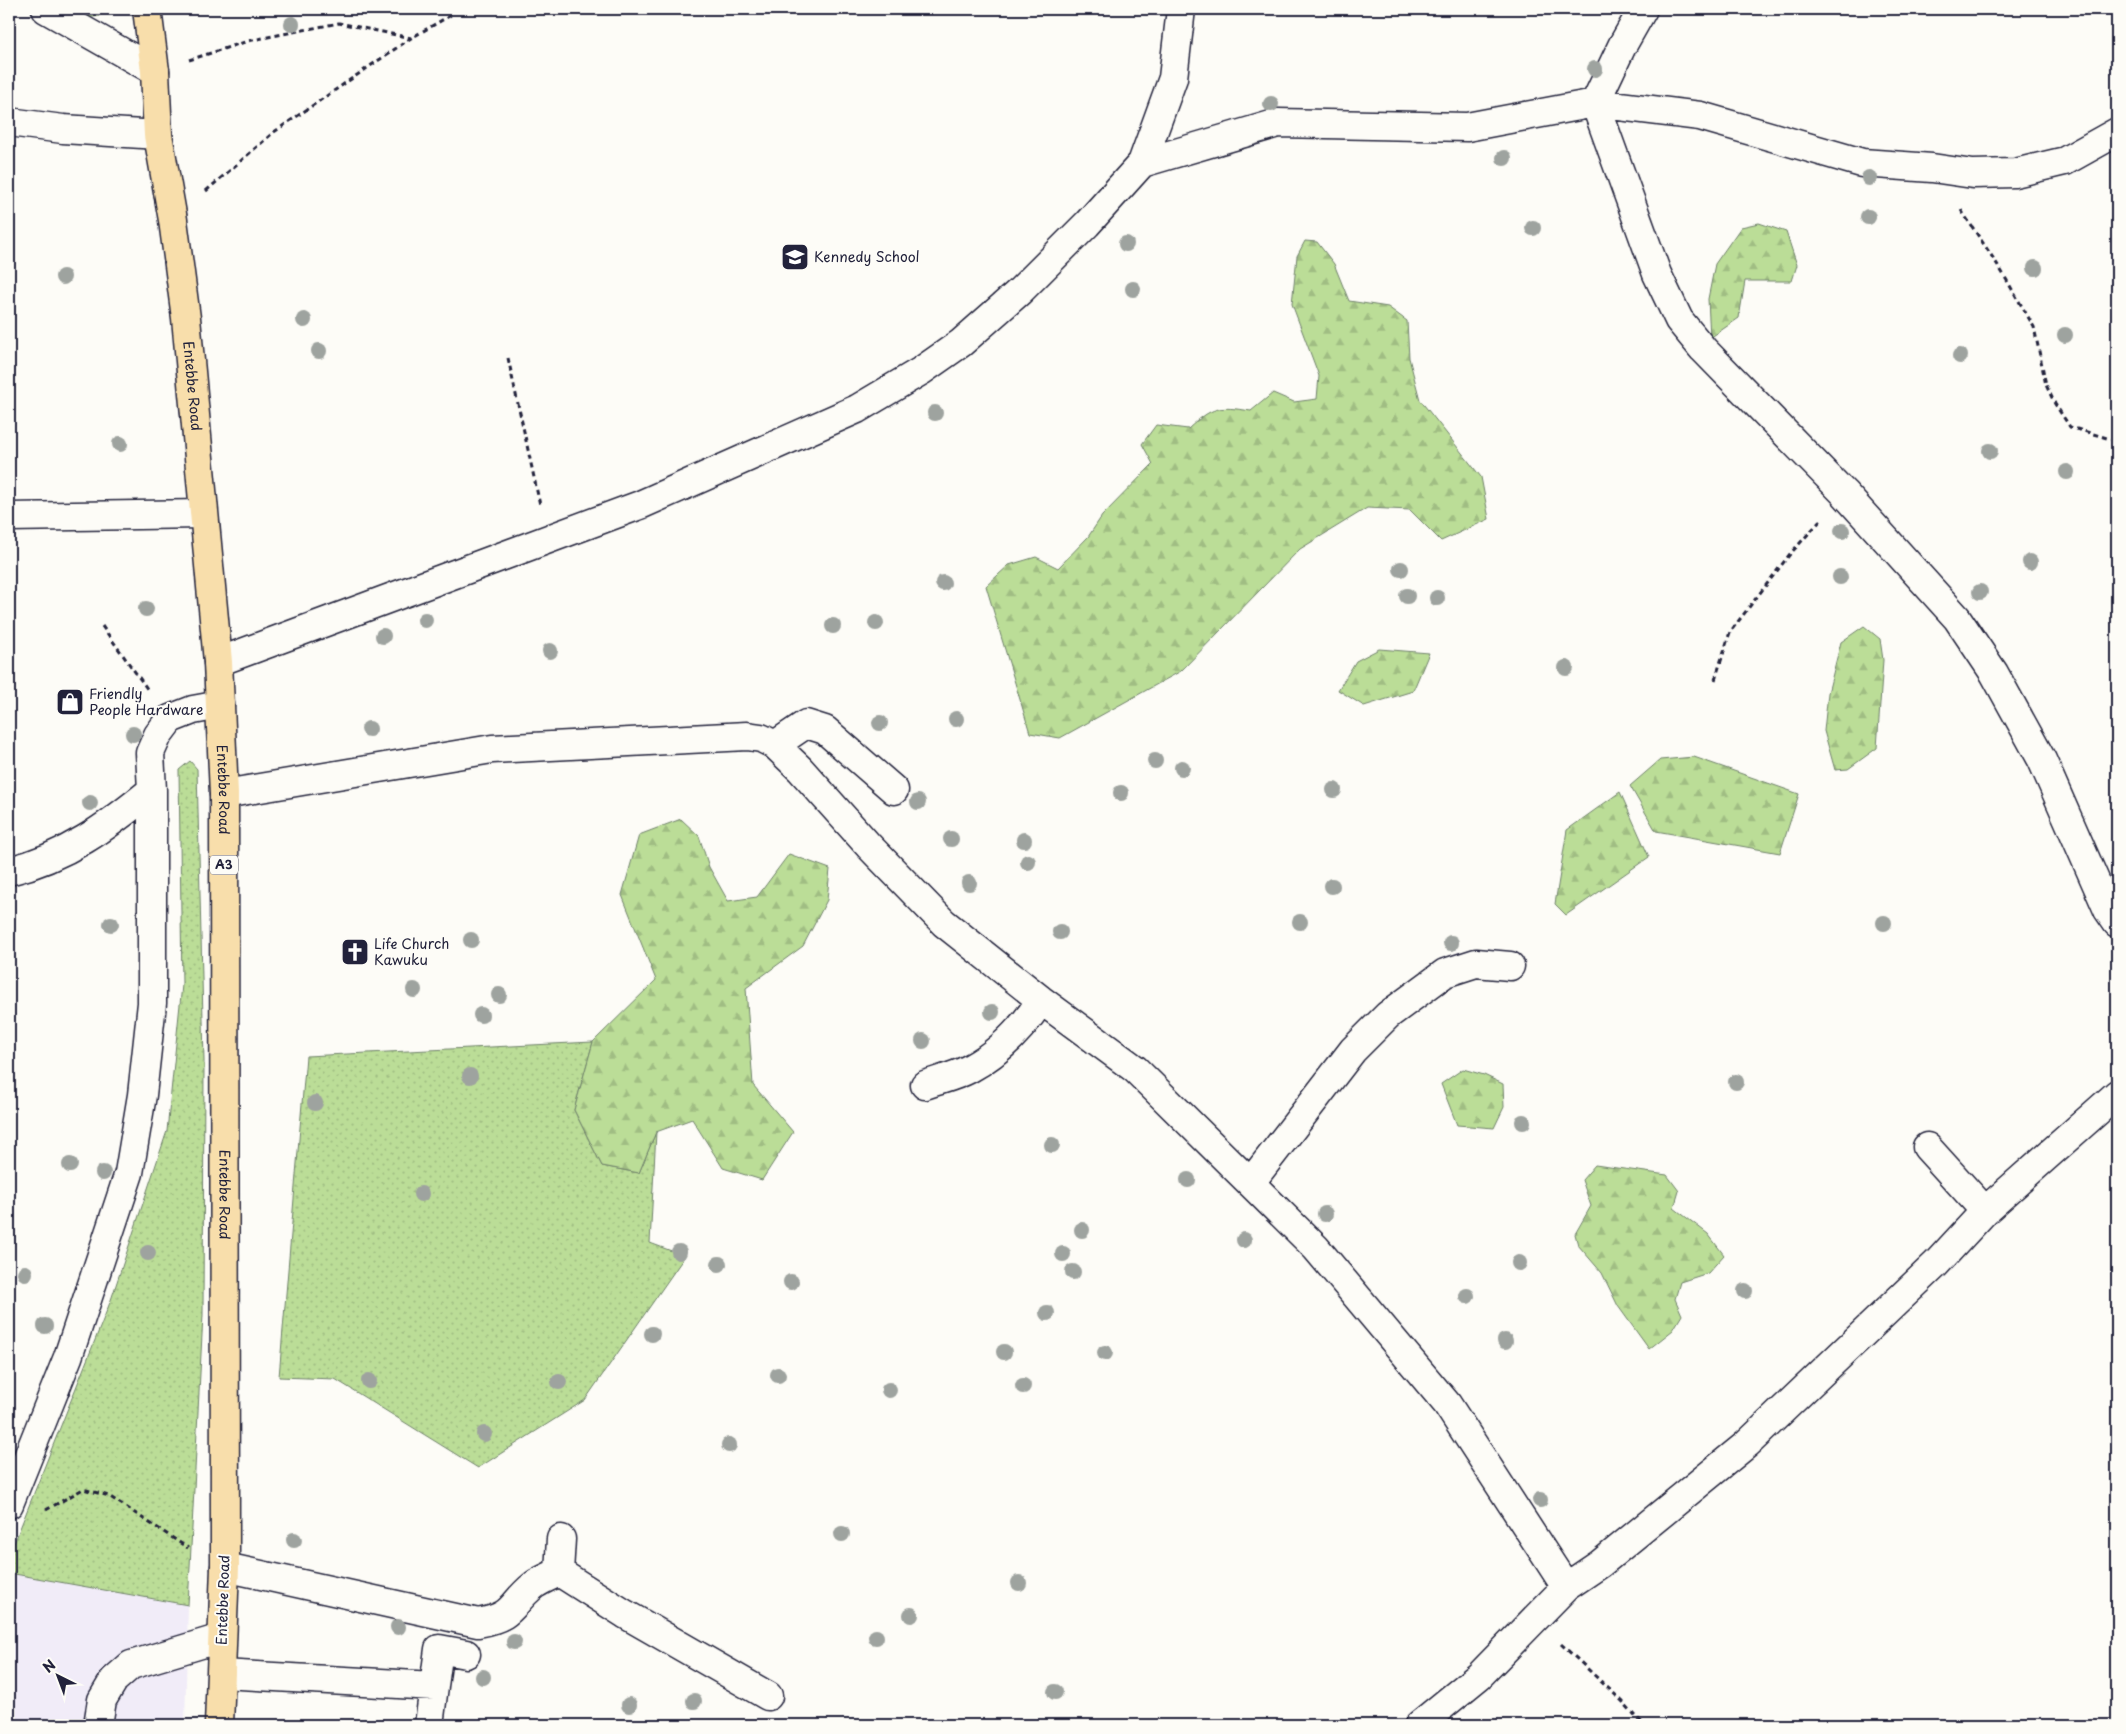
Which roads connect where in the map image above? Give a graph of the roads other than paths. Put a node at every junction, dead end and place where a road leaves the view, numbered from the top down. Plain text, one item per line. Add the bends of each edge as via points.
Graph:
1 (46, 9) edge
2 (147, 9) edge
3 (1182, 9) edge
4 (1642, 9) edge
5 (155, 71) junction
6 (1595, 104) junction
7 (9, 122) edge
8 (2117, 132) edge
9 (158, 135) junction
10 (1142, 163) junction
11 (204, 514) junction
12 (9, 517) edge
13 (218, 662) junction
14 (220, 705) junction
15 (775, 745) junction
16 (152, 790) junction
17 (894, 790) dead end
18 (224, 794) junction
19 (9, 871) edge
20 (2117, 923) edge
21 (1510, 966) dead end
22 (1041, 1000) junction
23 (925, 1084) dead end
24 (2117, 1094) edge
25 (1927, 1146) dead end
26 (1251, 1182) junction
27 (1985, 1211) junction
28 (9, 1504) edge
29 (561, 1539) dead end
30 (559, 1572) junction
31 (224, 1573) junction
32 (1566, 1587) junction
33 (221, 1638) junction
34 (466, 1654) dead end
35 (222, 1674) junction
36 (434, 1686) junction
37 (768, 1696) dead end
38 (98, 1725) edge
39 (219, 1725) edge
40 (429, 1725) edge
41 (1419, 1725) edge

1 - 5 street
2 - 5 main road, Entebbe Road / A3
3 - 10 street via 1174,78
4 - 6 street
5 - 9 main road, Entebbe Road / A3
6 - 8 street via 1700,116 1862,163 1973,174 2016,173 2065,161
6 - 10 street via 1467,126 1278,123
6 - 20 street via 1657,274 1679,320 1703,349 1844,493 1957,618 1994,673 2042,760 2108,910
7 - 9 street
9 - 11 main road, Entebbe Road / A3 via 186,318
10 - 13 street via 1020,291 961,343 857,409 640,505
11 - 12 street
11 - 13 main road, Entebbe Road / A3
13 - 14 main road, Entebbe Road / A3
14 - 16 street via 170,719 150,752
14 - 18 main road, Entebbe Road / A3
15 - 17 street via 806,724 825,730
15 - 18 street via 747,736 492,750
15 - 22 street via 931,910
16 - 19 street via 108,826 54,857
16 - 28 street via 152,1003 142,1095 128,1172 68,1357
18 - 31 main road, Entebbe Road / A3
21 - 26 street via 1476,963 1445,974 1388,1015 1353,1050
22 - 23 street via 1029,1020 1009,1041 969,1070
22 - 26 street via 1135,1069
24 - 27 street
25 - 27 street
26 - 32 street via 1316,1248 1447,1404
27 - 32 street via 1936,1264 1748,1444 1600,1564
29 - 30 street
30 - 31 street via 535,1585 511,1610 496,1620 478,1623
30 - 37 street
31 - 33 main road, Entebbe Road / A3
32 - 41 street via 1479,1676
33 - 35 main road, Entebbe Road / A3
33 - 38 street via 131,1665 114,1680 102,1700
34 - 36 street via 439,1650
35 - 36 street
35 - 39 main road, Entebbe Road / A3
36 - 40 street

